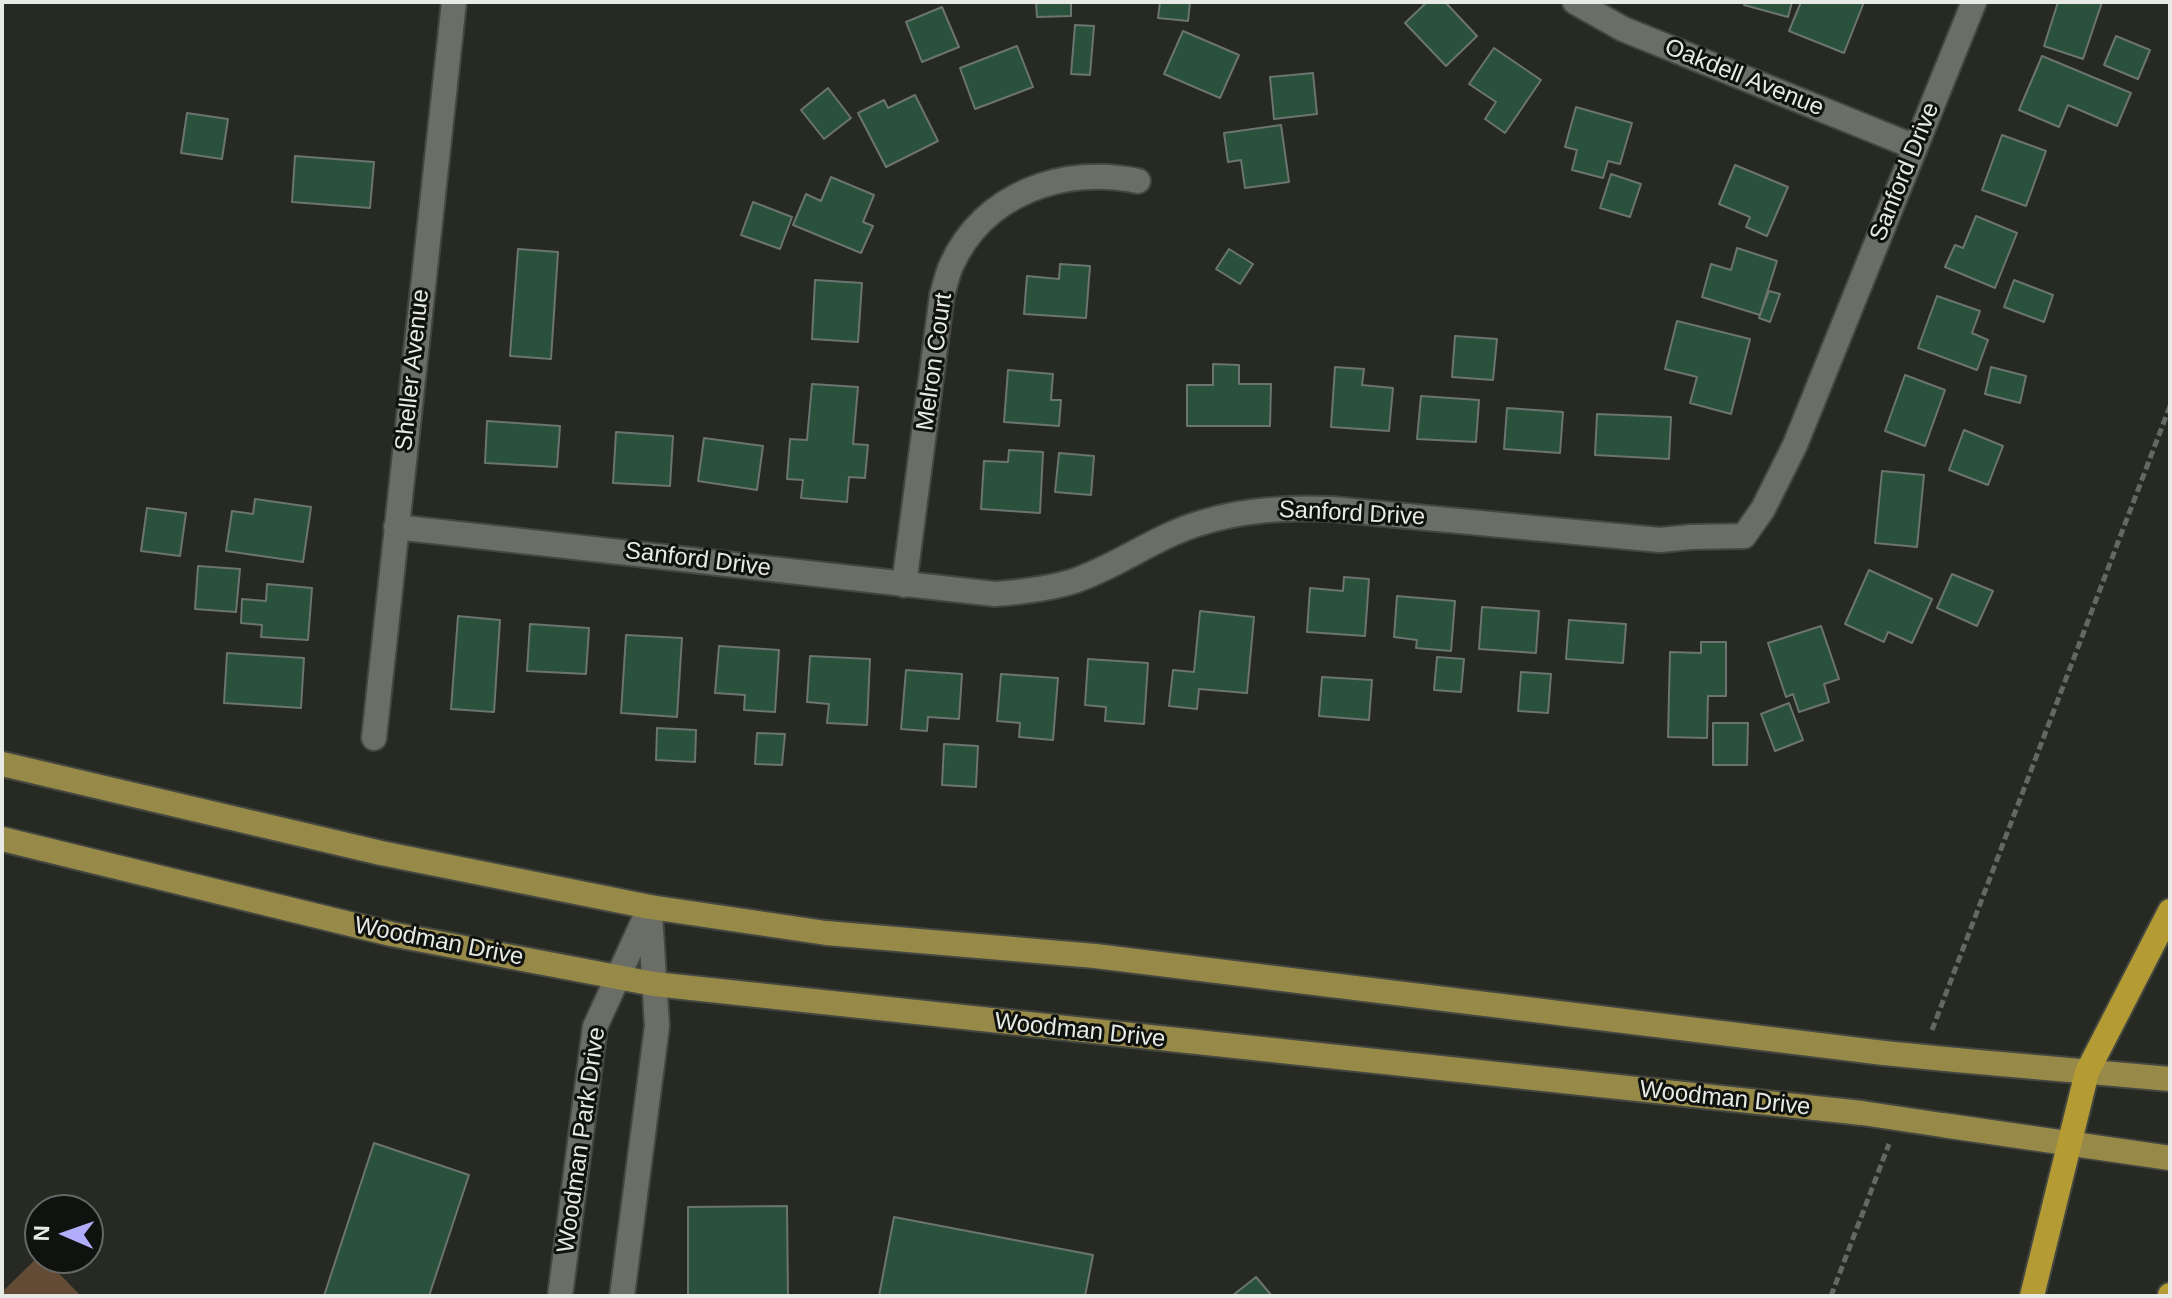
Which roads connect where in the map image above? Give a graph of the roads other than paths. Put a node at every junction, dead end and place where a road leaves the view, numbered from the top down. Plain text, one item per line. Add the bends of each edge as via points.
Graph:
1 (454, 2) edge
2 (1575, 2) edge
3 (1974, 2) edge
4 (1915, 147) junction
5 (1138, 181) dead end
6 (396, 527) junction
7 (904, 585) junction
8 (374, 738) dead end
9 (2, 764) edge
10 (2, 839) edge
11 (650, 907) junction
12 (2170, 911) edge
13 (618, 977) junction
14 (654, 984) junction
15 (2087, 1072) junction
16 (2170, 1079) edge
17 (2069, 1143) junction
18 (2170, 1158) edge
19 (560, 1296) edge
20 (622, 1296) edge
21 (2032, 1296) edge

1 - 6 street, Sheller Avenue
2 - 4 street, Oakdell Avenue via 1623,29
3 - 4 street, Sanford Drive
4 - 7 street, Sanford Drive via 1795,445 1744,536 1660,540 1299,507 1203,522 1075,580 1036,590 995,594
5 - 7 street, Melron Court via 1075,177 1015,196 989,214 951,265 942,295
6 - 7 street, Sanford Drive
6 - 8 street, Sheller Avenue
9 - 11 main road via 381,853
10 - 13 main road, Woodman Drive via 391,934
11 - 13 street, Woodman Park Drive
11 - 14 street
11 - 15 main road, bridge via 826,933 1095,956 1884,1053
12 - 15 highway
13 - 14 main road, Woodman Drive
13 - 19 street, Woodman Park Drive via 595,1027
14 - 17 main road, Woodman Drive, bridge via 1862,1113
14 - 20 street via 657,1026
15 - 16 main road
15 - 17 highway
17 - 18 main road, Woodman Drive
17 - 21 highway

